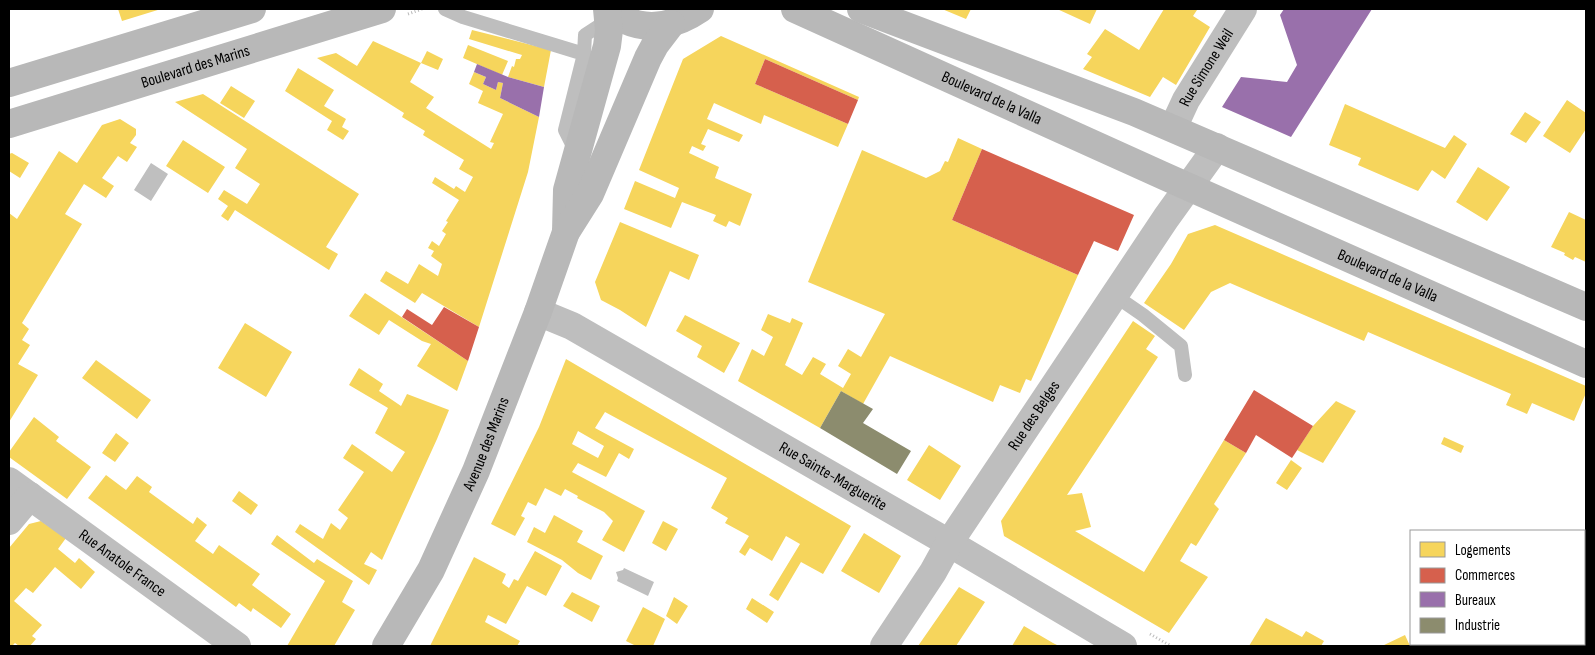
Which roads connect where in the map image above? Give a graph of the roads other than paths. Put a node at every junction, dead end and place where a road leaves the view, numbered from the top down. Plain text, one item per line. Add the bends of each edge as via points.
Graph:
1 (252, 9) edge
2 (382, 9) edge
3 (446, 9) edge
4 (700, 9) edge
5 (795, 9) edge
6 (861, 9) edge
7 (1243, 9) edge
8 (608, 12) edge
9 (671, 24) junction
10 (584, 54) junction
11 (9, 83) edge
12 (9, 124) edge
13 (1172, 128) junction
14 (1218, 148) junction
15 (577, 154) junction
16 (1188, 187) junction
17 (566, 232) junction
18 (1114, 296) junction
19 (1586, 307) edge
20 (538, 312) junction
21 (1586, 364) edge
22 (1185, 375) dead end
23 (19, 488) edge
24 (9, 521) edge
25 (949, 543) junction
26 (236, 646) edge
27 (386, 646) edge
28 (884, 646) edge
29 (1123, 646) edge

1 - 11 main road
2 - 12 main road, Boulevard des Marins
3 - 10 lane
4 - 9 main road
5 - 16 main road, Boulevard de la Valla
6 - 13 main road
7 - 13 street, Rue Simone Weil
8 - 9 main road via 648,26
8 - 10 lane via 585,36
8 - 15 main road, Avenue des Marins via 607,46
9 - 17 main road, Avenue des Marins via 648,58 590,194
10 - 15 lane via 565,130
13 - 14 main road
14 - 16 street
14 - 19 main road
15 - 17 main road, Avenue des Marins via 567,190
16 - 18 street, Rue des Belges
16 - 21 main road, Boulevard de la Valla
17 - 20 main road, Avenue des Marins
18 - 22 lane via 1181,346
18 - 25 street, Rue des Belges
20 - 25 street, Rue Sainte-Marguerite via 572,326
20 - 27 main road, Avenue des Marins via 472,480 431,570
23 - 24 street
23 - 26 street, Rue Anatole France
25 - 28 street, Rue des Belges
25 - 29 street, Rue Sainte-Marguerite

